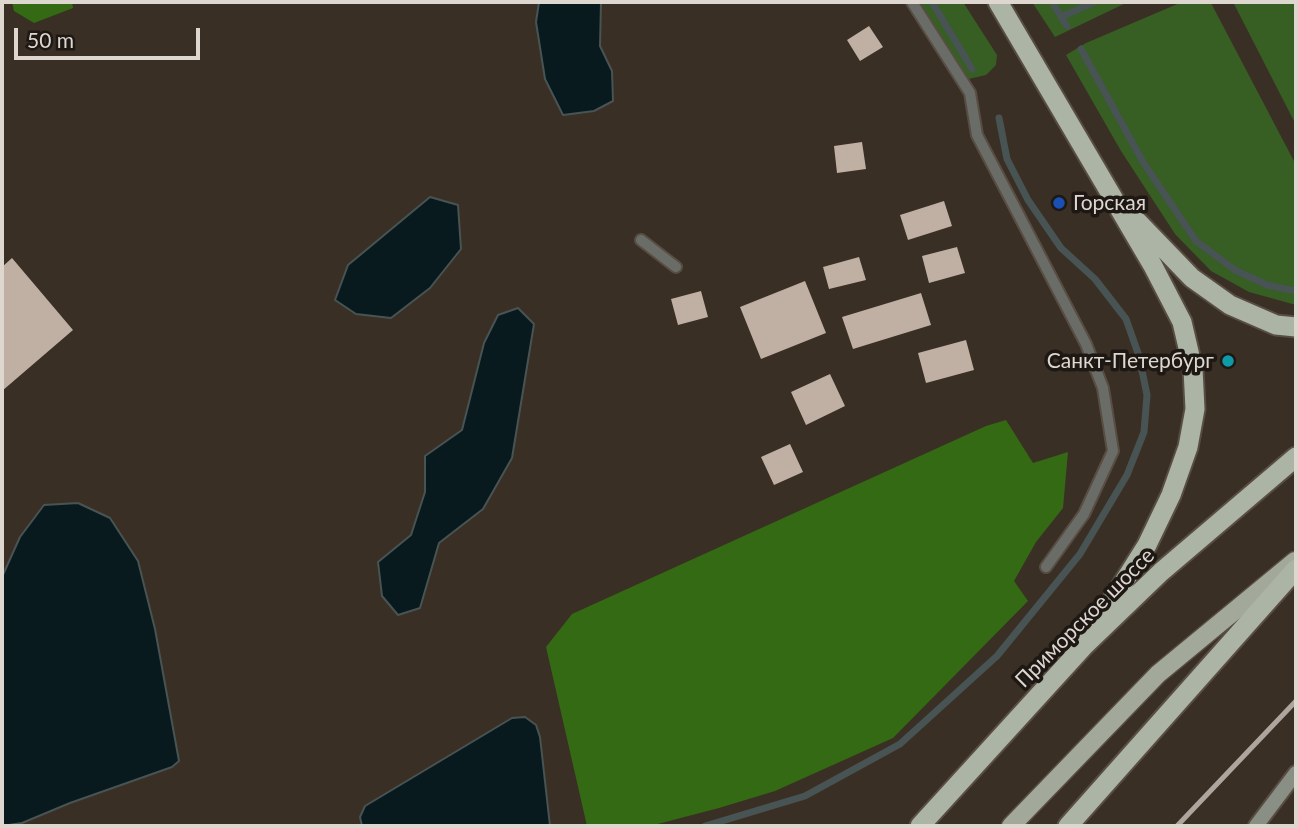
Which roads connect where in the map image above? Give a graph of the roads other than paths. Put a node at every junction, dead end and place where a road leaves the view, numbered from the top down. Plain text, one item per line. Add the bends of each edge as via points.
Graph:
1 (912, 2) edge
2 (998, 2) edge
3 (1117, 200) junction
4 (641, 240) dead end
5 (676, 267) dead end
6 (1296, 327) edge
7 (1296, 457) edge
8 (1296, 560) edge
9 (1046, 567) dead end
10 (1296, 569) edge
11 (1083, 647) junction
12 (1296, 774) edge
13 (920, 826) edge
14 (1011, 826) edge
15 (1068, 826) edge
16 (1256, 826) edge

1 - 9 lane via 970,93 977,135 1086,344 1103,388 1113,451 1084,514
2 - 3 highway
3 - 6 highway via 1192,278 1230,305 1276,325
3 - 11 highway via 1182,322 1193,369 1195,409 1171,495 1136,563
4 - 5 lane
7 - 11 highway, Приморское шоссе via 1161,572
8 - 14 main road via 1158,674
10 - 15 highway
11 - 13 highway, Приморское шоссе
12 - 16 main road

